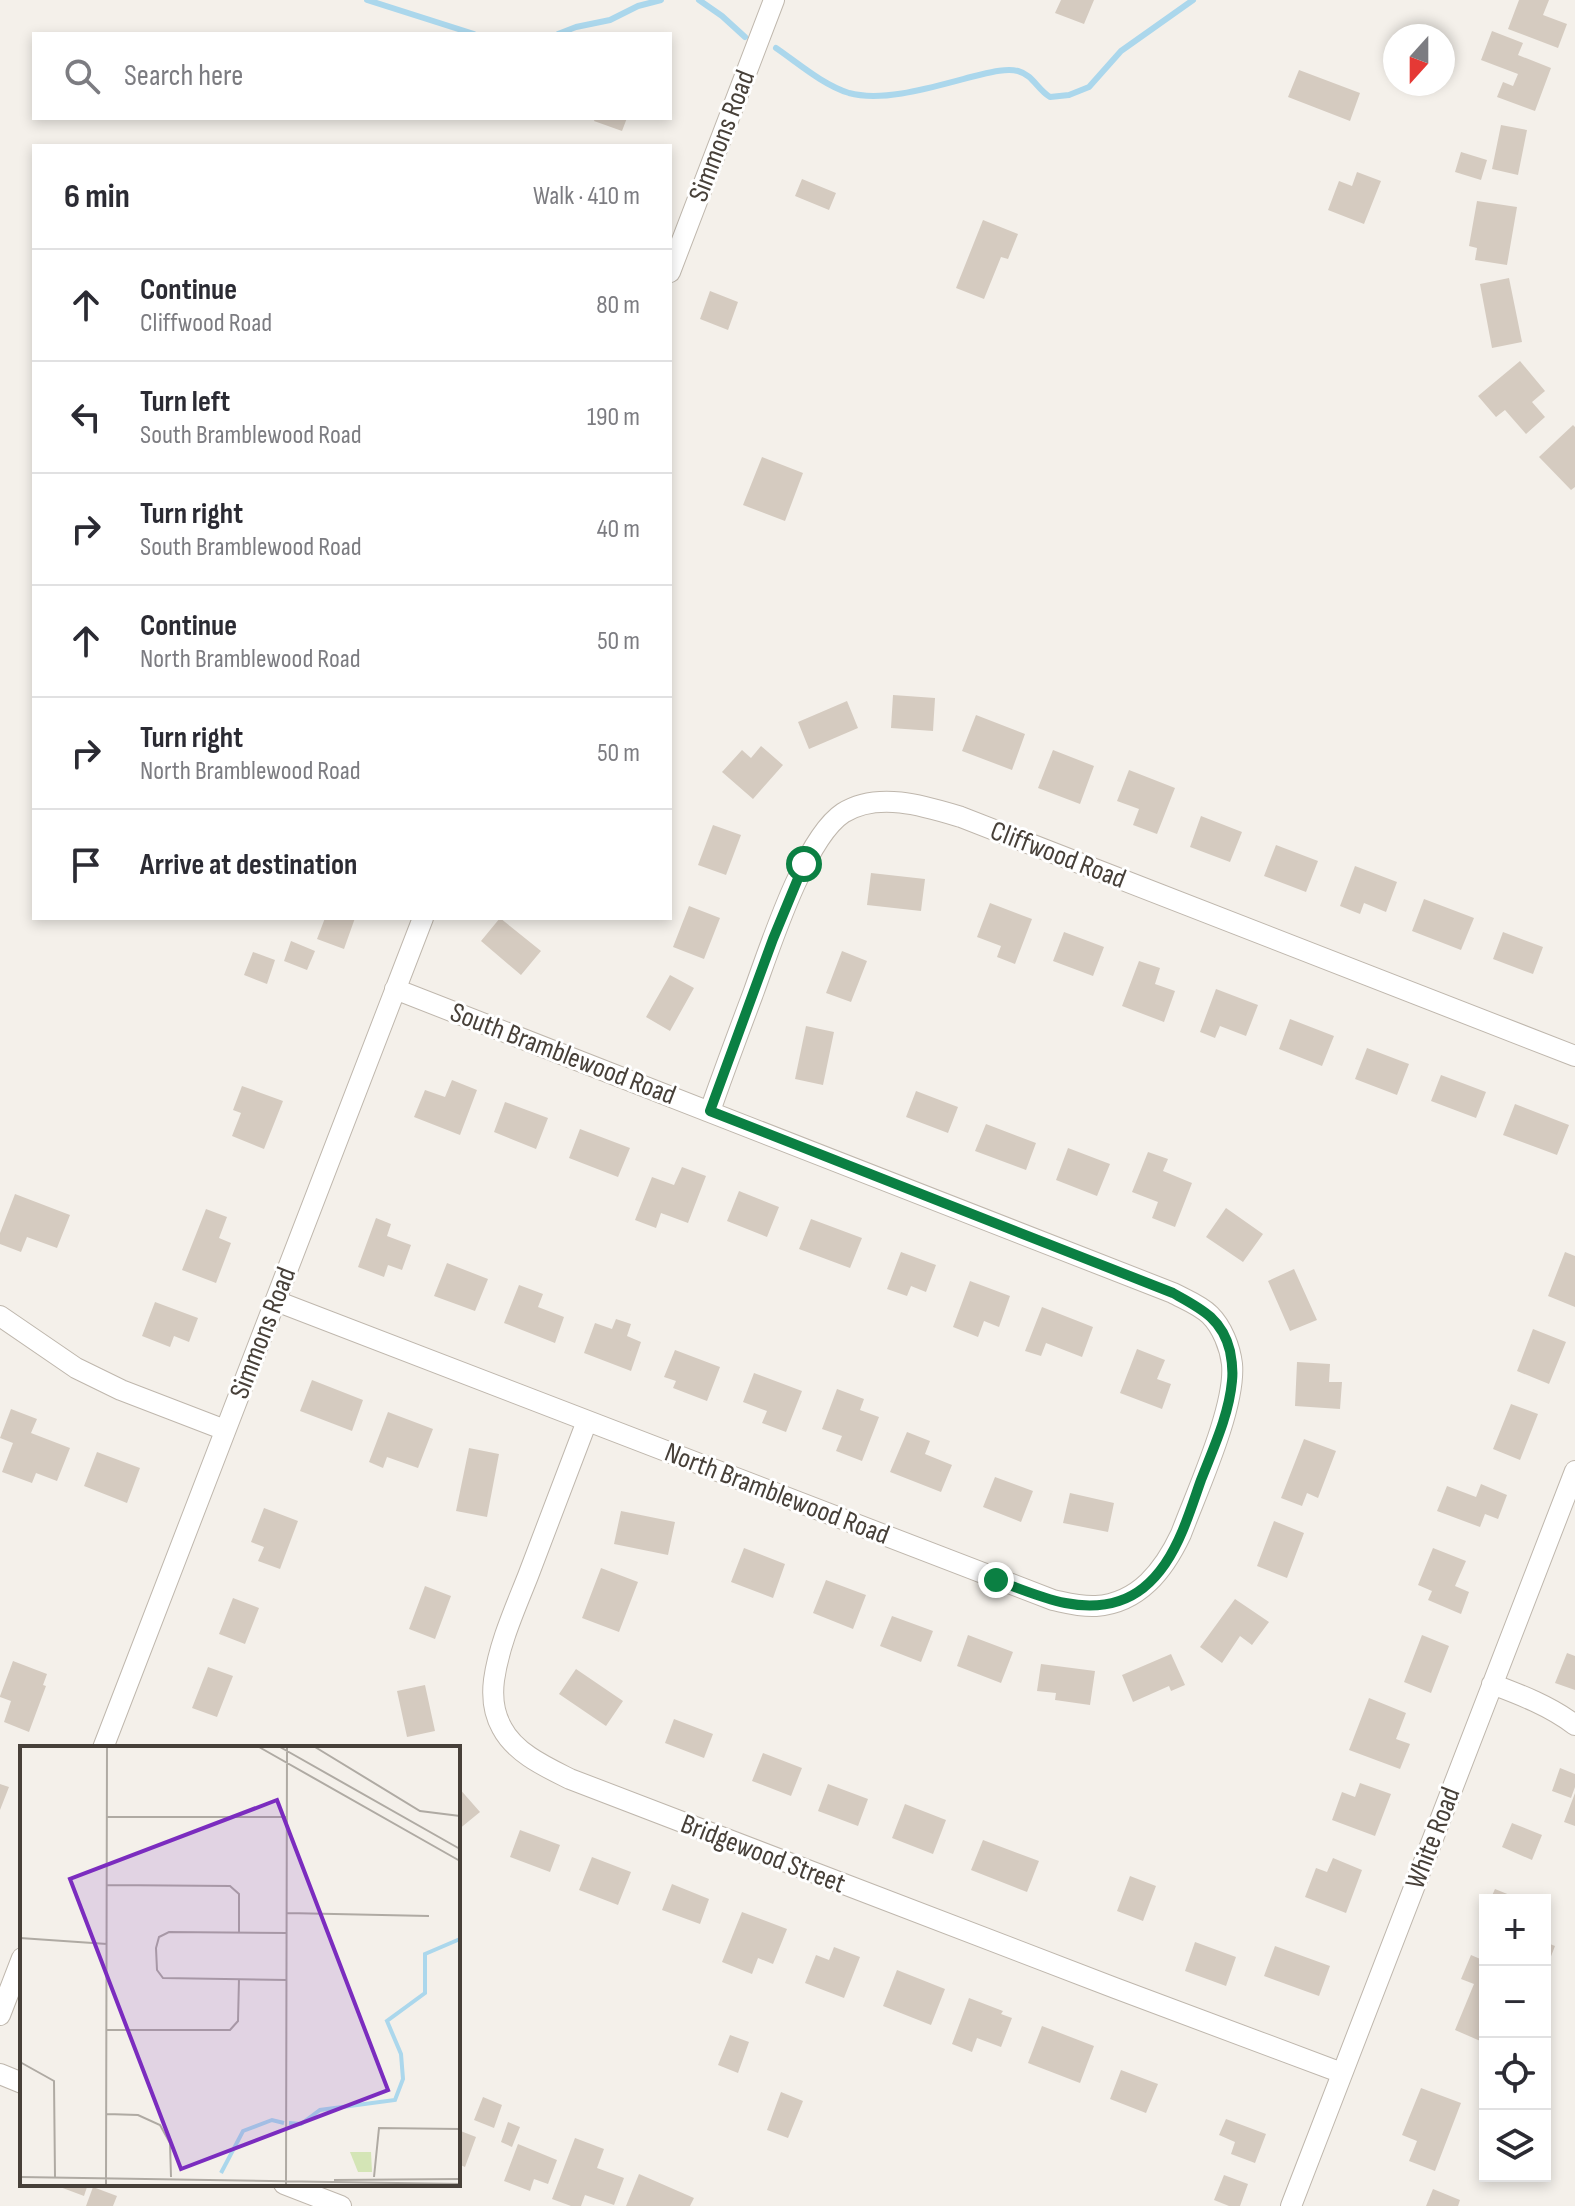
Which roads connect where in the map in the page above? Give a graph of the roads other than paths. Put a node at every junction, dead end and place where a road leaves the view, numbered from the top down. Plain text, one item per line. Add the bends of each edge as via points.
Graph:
1 (774, 0) edge
2 (672, 267) edge
3 (422, 920) edge
4 (395, 989) junction
5 (1575, 1056) edge
6 (710, 1111) junction
7 (276, 1301) junction
8 (0, 1316) edge
9 (587, 1421) junction
10 (225, 1430) junction
11 (1209, 1459) joint
12 (1575, 1471) edge
13 (1492, 1684) junction
14 (1575, 1725) edge
15 (104, 1746) edge
16 (20, 1963) edge
17 (0, 2015) edge
18 (1342, 2073) junction
19 (0, 2074) edge
20 (20, 2082) edge
21 (289, 2186) edge
22 (341, 2206) edge
23 (1291, 2206) edge

1 - 2 street, Simmons Road
3 - 4 street, Simmons Road
4 - 6 street, South Bramblewood Road
4 - 7 street, Simmons Road
5 - 6 street, Cliffwood Road via 961,817 884,802 844,813 804,864
6 - 11 street, South Bramblewood Road via 1173,1293 1209,1313 1224,1335 1232,1365 1229,1397
7 - 9 street, North Bramblewood Road
7 - 10 street, Simmons Road
8 - 10 street via 76,1368
9 - 11 street, North Bramblewood Road via 996,1580 1083,1606 1120,1601 1157,1575 1181,1534
9 - 18 street, Bridgewood Street via 494,1680 502,1729 528,1755 570,1779
10 - 15 street, Simmons Road
12 - 13 street, White Road
13 - 14 street
13 - 18 street, White Road
16 - 17 street
18 - 23 street, White Road
19 - 20 street
21 - 22 street

